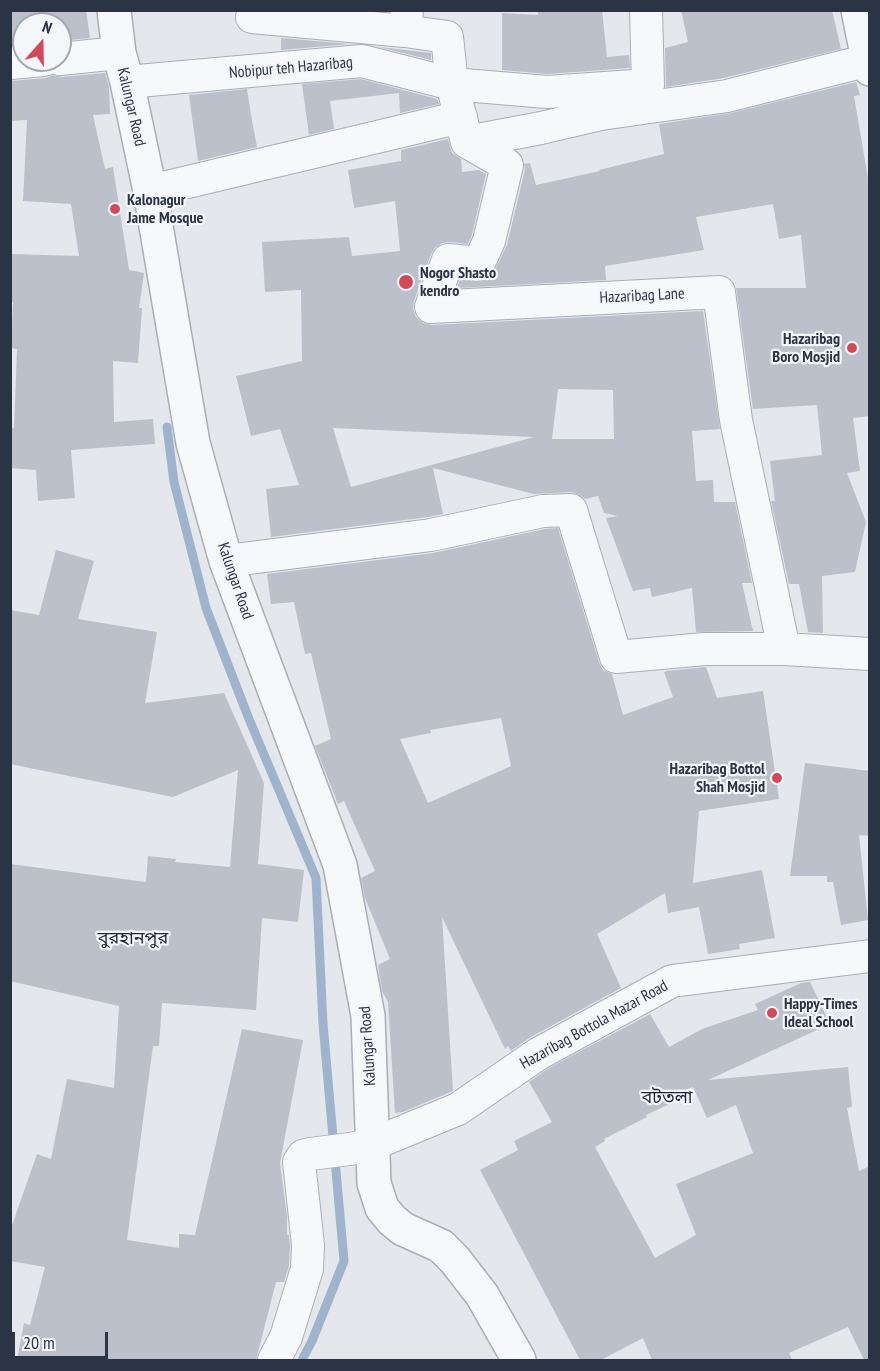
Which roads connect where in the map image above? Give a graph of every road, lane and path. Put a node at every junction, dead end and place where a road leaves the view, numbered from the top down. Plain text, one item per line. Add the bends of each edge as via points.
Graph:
1 (114, 10) edge
2 (646, 10) edge
3 (858, 10) edge
4 (252, 17) dead end
5 (406, 21) edge
6 (72, 60) edge
7 (869, 64) edge
8 (123, 68) junction
9 (452, 84) junction
10 (464, 130) junction
11 (150, 191) junction
12 (226, 561) junction
13 (784, 648) junction
14 (870, 654) edge
15 (870, 956) edge
16 (361, 1147) junction
17 (274, 1360) edge
18 (519, 1360) edge

1 - 8 street, Kalungar Road
2 - 9 street, Nobipur teh Hazaribag via 648,85 547,92
3 - 7 street
4 - 5 street
5 - 9 street via 447,37
6 - 8 street, Nobipur teh Hazaribag
7 - 10 street via 727,96 601,114 541,128
8 - 9 street, Nobipur teh Hazaribag via 362,62
8 - 11 street, Kalungar Road
9 - 10 street
10 - 11 street
10 - 13 street, Hazaribag Lane via 507,165 480,263 448,260 431,307 719,292 736,420
11 - 12 street, Kalungar Road via 193,443
12 - 13 street via 431,535 543,511 571,510 616,657 705,649
12 - 16 street, Kalungar Road via 340,865 368,1016
13 - 14 street
15 - 16 street, Hazaribag Bottola Mazar Road via 672,981 538,1054 458,1109
16 - 17 street, Hazaribag Bottola Mazar Road via 303,1156 299,1162 307,1269 286,1337
16 - 18 street, Kalungar Road via 382,1208 403,1229 441,1246 455,1260 482,1294

